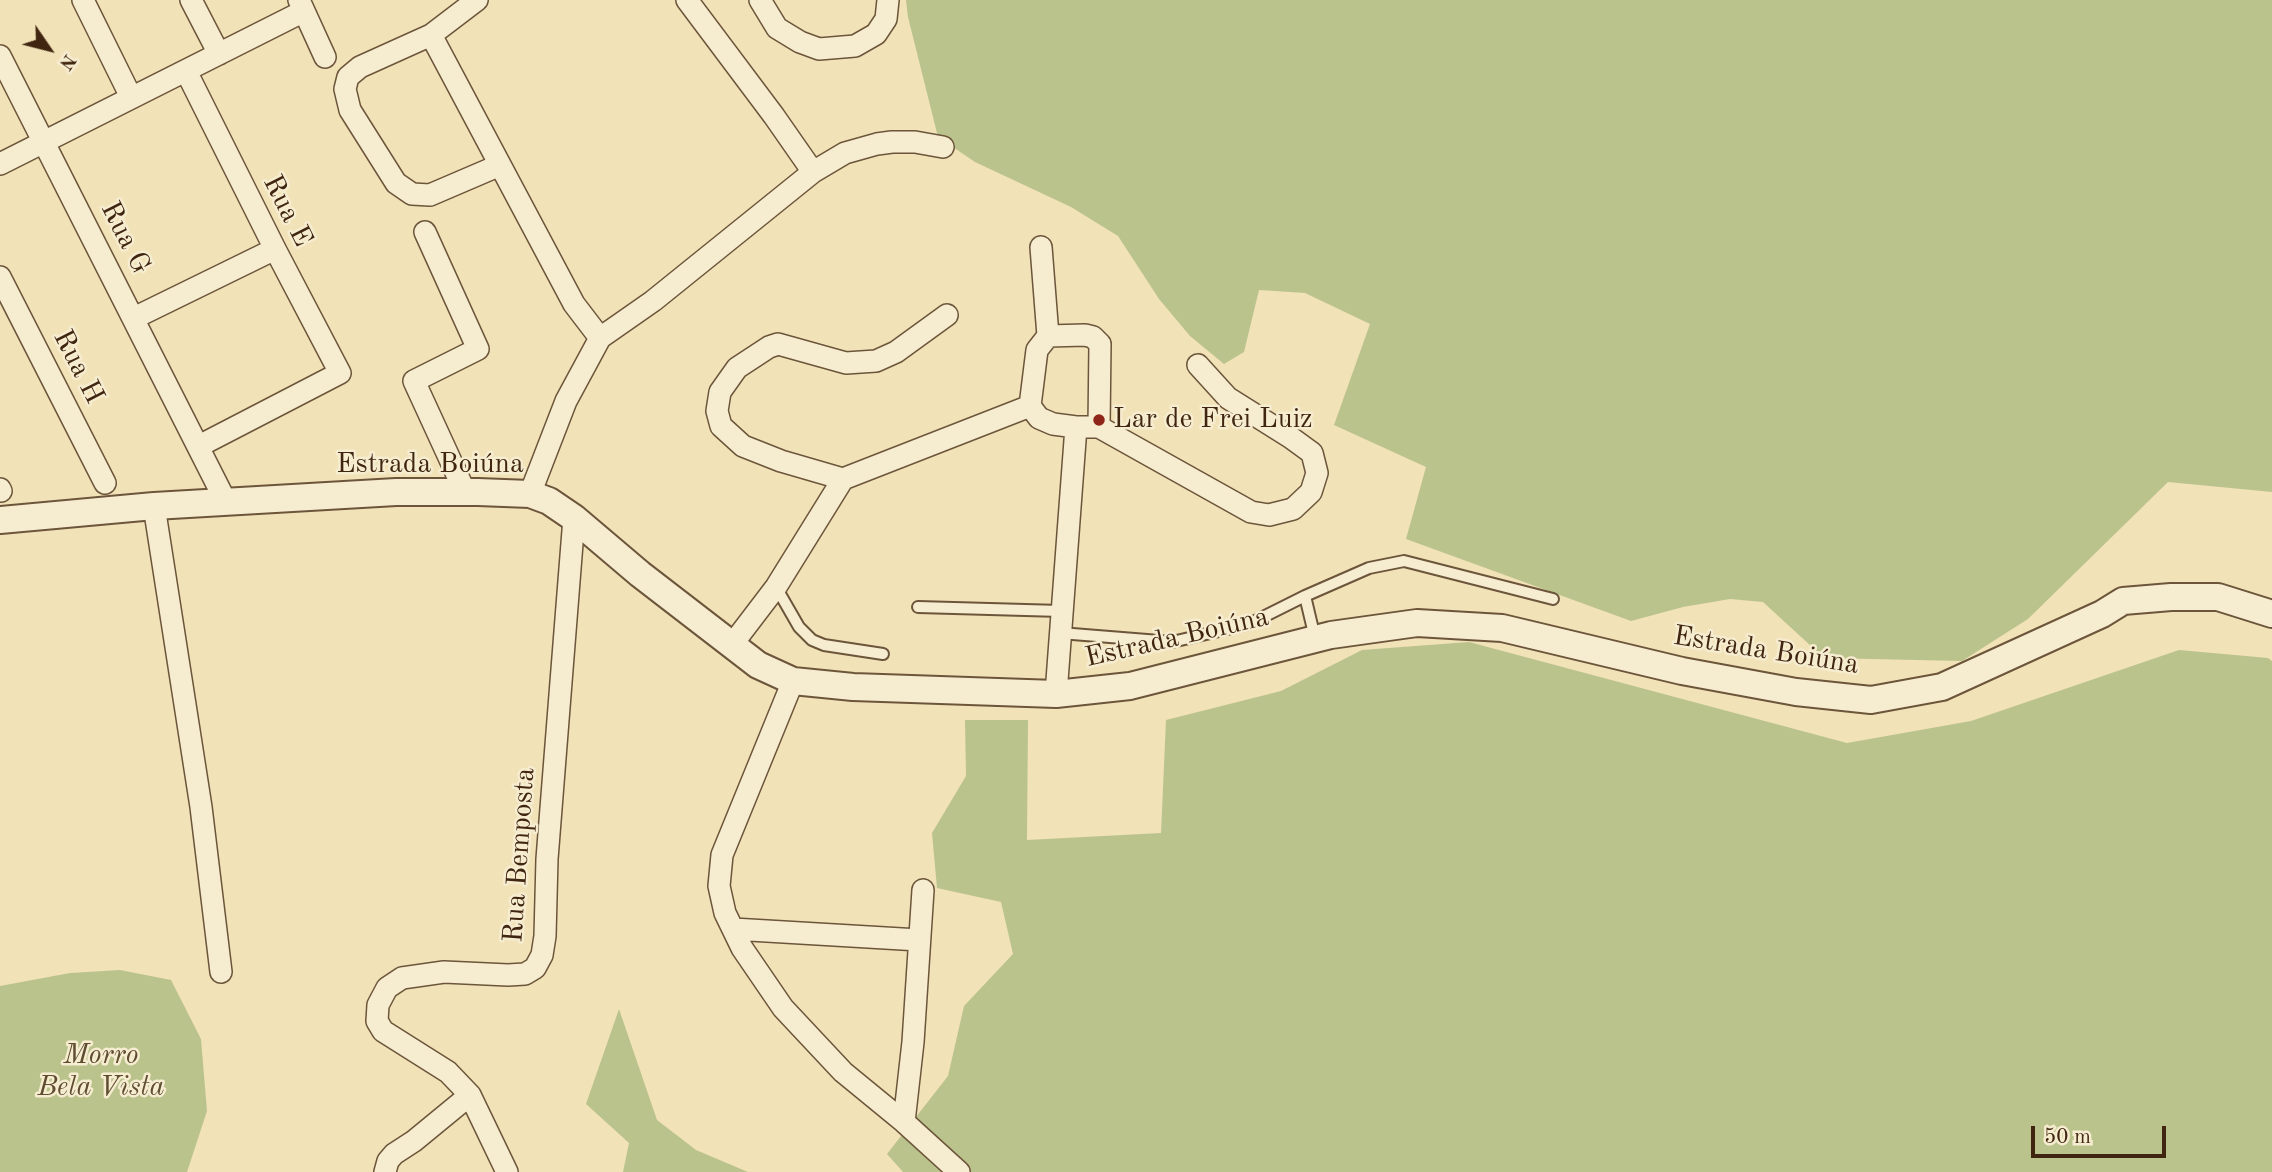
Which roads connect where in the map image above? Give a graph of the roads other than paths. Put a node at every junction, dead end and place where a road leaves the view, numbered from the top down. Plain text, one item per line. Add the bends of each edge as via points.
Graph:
1 (83, 0) edge
2 (191, 0) edge
3 (477, 0) edge
4 (687, 0) edge
5 (760, 0) edge
6 (888, 0) edge
7 (301, 6) edge
8 (431, 35) junction
9 (219, 54) junction
10 (0, 56) edge
11 (325, 57) dead end
12 (186, 71) junction
13 (131, 97) junction
14 (44, 142) junction
15 (943, 147) dead end
16 (0, 164) edge
17 (500, 165) junction
18 (813, 172) junction
19 (425, 232) dead end
20 (1041, 247) dead end
21 (275, 249) junction
22 (0, 277) edge
23 (947, 315) dead end
24 (134, 318) junction
25 (1048, 336) junction
26 (600, 338) junction
27 (1198, 365) dead end
28 (1030, 406) junction
29 (1076, 427) junction
30 (1099, 427) junction
31 (199, 446) junction
32 (843, 479) junction
33 (105, 482) dead end
34 (465, 492) junction
35 (530, 494) junction
36 (226, 502) junction
37 (155, 506) junction
38 (574, 518) junction
39 (0, 520) edge
40 (776, 587) junction
41 (1305, 596) junction
42 (1553, 599) dead end
43 (918, 607) dead end
44 (2272, 614) edge
45 (1061, 622) junction
46 (1315, 638) junction
47 (731, 646) junction
48 (883, 654) dead end
49 (793, 681) junction
50 (1056, 694) junction
51 (923, 890) dead end
52 (733, 929) junction
53 (919, 940) junction
54 (221, 972) dead end
55 (470, 1095) junction
56 (904, 1122) junction
57 (386, 1172) edge
58 (507, 1172) edge
59 (959, 1172) edge

1 - 13 street
2 - 9 street
3 - 8 street
4 - 18 street
5 - 6 street via 777,28 820,50 855,46 876,34 886,19
7 - 9 street
7 - 11 street
8 - 17 street
8 - 17 street via 360,67 348,77 345,89 350,110 396,183 412,194 430,195
9 - 12 street
10 - 14 street, Rua G
12 - 13 street
12 - 21 street, Rua E
13 - 14 street
14 - 16 street
14 - 24 street, Rua G
15 - 18 street via 915,142 877,144 845,153
17 - 26 street via 574,304
18 - 26 street
19 - 34 street via 478,349 414,381
20 - 25 street
21 - 24 street
21 - 31 street, Rua E via 340,373
22 - 33 street, Rua H
23 - 32 street via 896,352 876,360 846,363 778,344 769,347 737,368 720,392 717,411 721,426 743,446
24 - 31 street, Rua G
25 - 28 street via 1037,350
25 - 30 street via 1085,335 1100,344
26 - 35 street via 566,401
27 - 30 street via 1228,398 1312,453 1317,473 1311,492 1293,509 1269,515 1251,512
28 - 29 street via 1039,418
28 - 32 street
29 - 30 street
29 - 45 street
31 - 36 street, Rua G
32 - 40 street
34 - 35 street, Estrada Boiúna
34 - 36 street, Estrada Boiúna
35 - 38 street, Estrada Boiúna
36 - 37 street, Estrada Boiúna
37 - 39 street, Estrada Boiúna
37 - 54 street
38 - 47 street, Estrada Boiúna
38 - 55 street, Rua Bemposta via 542,955 525,974 444,972 402,978 387,988 378,1005 377,1021 383,1031 448,1072
40 - 47 street
40 - 48 lane via 812,640
41 - 42 lane via 1369,568 1404,561
41 - 45 lane via 1249,624 1172,642
41 - 46 lane
43 - 45 lane
44 - 46 street, Estrada Boiúna via 2218,597 2123,601 1942,687 1871,700 1682,671 1502,628 1417,623
45 - 50 street
46 - 50 street, Estrada Boiúna via 1130,686
47 - 49 street, Estrada Boiúna
49 - 50 street, Estrada Boiúna via 840,687
49 - 52 street via 722,855 719,886
51 - 53 street
52 - 53 street
52 - 56 street via 783,1008 844,1072
53 - 56 street
55 - 57 street via 394,1154
55 - 58 street, Rua Bemposta
56 - 59 street

